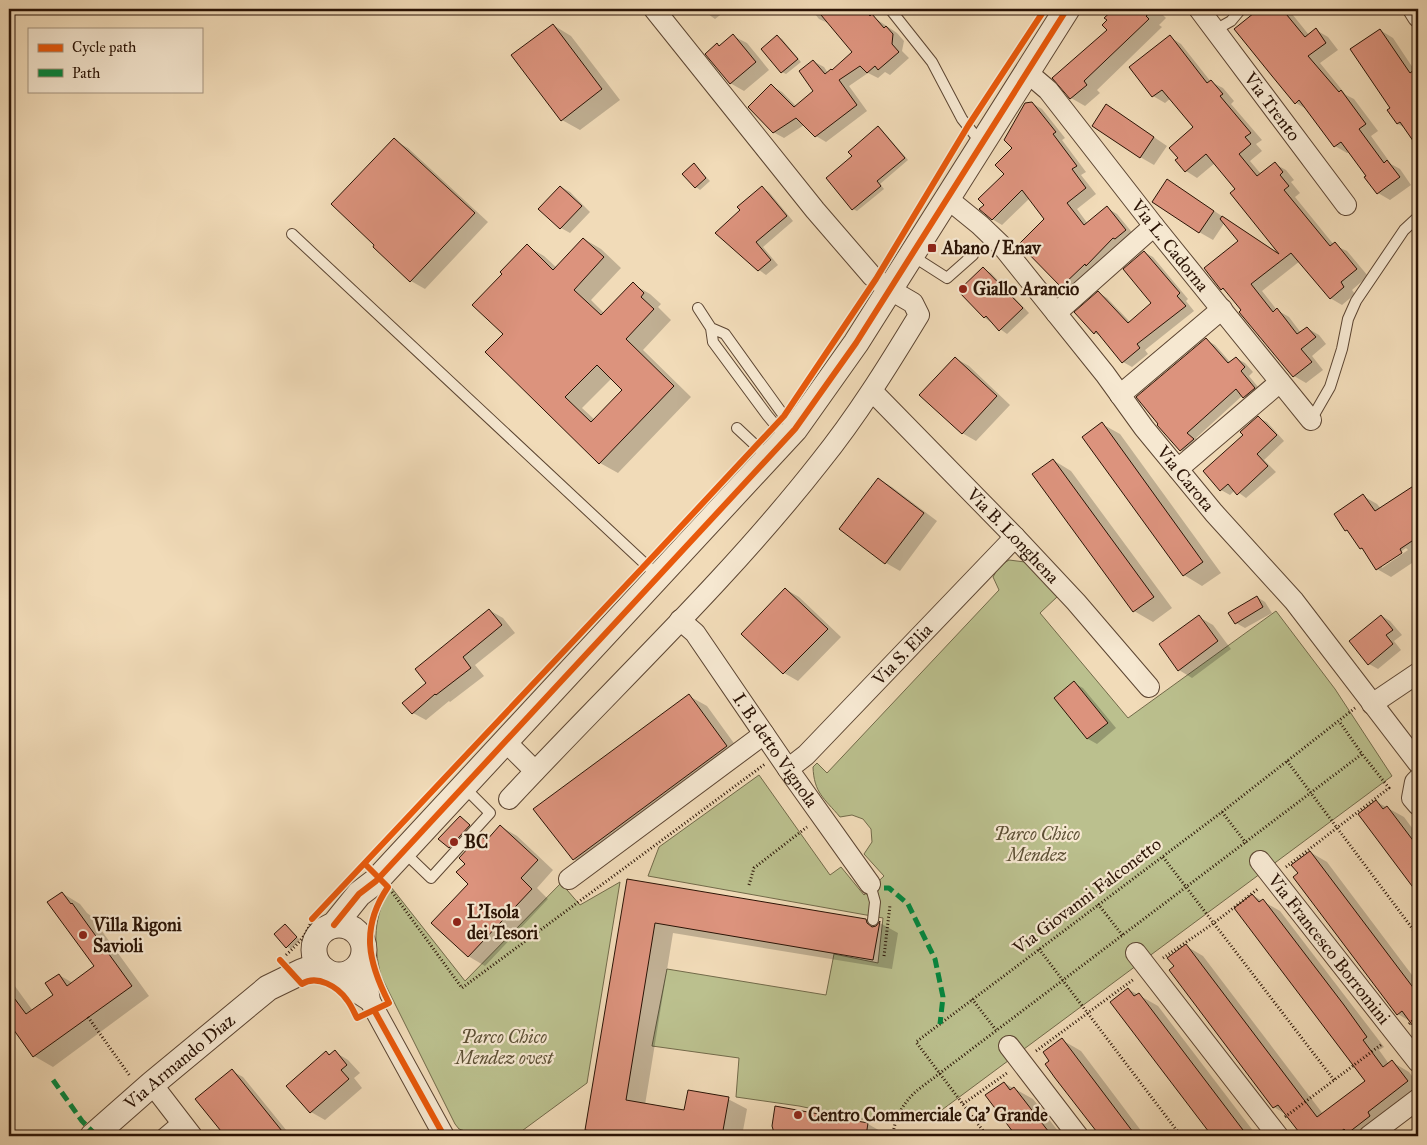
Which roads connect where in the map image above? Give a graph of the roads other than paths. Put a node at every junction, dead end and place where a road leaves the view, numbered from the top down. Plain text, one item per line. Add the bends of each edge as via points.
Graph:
1 (654, 9) edge
2 (890, 9) edge
3 (1067, 9) edge
4 (1199, 9) edge
5 (1241, 9) edge
6 (1413, 9) edge
7 (1418, 16) edge
8 (1215, 30) junction
9 (1028, 73) junction
10 (983, 144) junction
11 (948, 199) junction
12 (1346, 205) dead end
13 (1418, 217) edge
14 (1154, 226) junction
15 (292, 234) dead end
16 (911, 255) junction
17 (973, 255) dead end
18 (889, 289) junction
19 (698, 308) dead end
20 (1222, 309) junction
21 (1056, 313) junction
22 (1280, 382) junction
23 (872, 391) junction
24 (1120, 395) junction
25 (1311, 420) joint
26 (738, 428) dead end
27 (791, 434) junction
28 (769, 458) junction
29 (1178, 469) junction
30 (1015, 537) junction
31 (659, 577) junction
32 (680, 620) junction
33 (1418, 673) edge
34 (1149, 686) dead end
35 (1370, 701) junction
36 (764, 734) junction
37 (506, 742) junction
38 (1418, 762) edge
39 (788, 769) junction
40 (535, 771) junction
41 (1418, 779) edge
42 (463, 786) junction
43 (510, 798) dead end
44 (1418, 805) edge
45 (403, 851) junction
46 (1260, 861) road end
47 (568, 879) dead end
48 (376, 881) junction
49 (870, 884) joint
50 (873, 920) dead end
51 (320, 924) junction
52 (362, 946) junction
53 (1136, 953) road end
54 (331, 972) junction
55 (268, 988) junction
56 (370, 1001) junction
57 (1009, 1046) road end
58 (1418, 1062) edge
59 (142, 1081) junction
60 (1418, 1099) edge
61 (179, 1120) junction
62 (1275, 1132) edge
63 (93, 1136) edge
64 (160, 1136) edge
65 (192, 1136) edge
66 (444, 1136) edge
67 (1078, 1136) edge
68 (1369, 1136) edge

1 - 18 street via 815,210 872,276
2 - 10 lane via 932,62 962,119
3 - 9 street, Via Armando Diaz
4 - 8 street, Via Trento
5 - 8 lane
6 - 7 street
8 - 12 street, Via Trento
9 - 10 street, Via Armando Diaz
9 - 14 street, Via L. Cadorna via 1048,90
10 - 11 street, Via Armando Diaz
11 - 16 street, Via Armando Diaz
11 - 21 street, Via Carota via 1003,247
13 - 25 lane via 1404,230 1356,301 1348,318 1330,387
14 - 20 street, Via L. Cadorna
14 - 21 street
15 - 31 lane
16 - 17 lane via 947,278
16 - 18 street, Via Armando Diaz
18 - 23 street via 913,303 919,315
18 - 27 street, Via Armando Diaz
19 - 27 lane via 711,328 725,334 784,416
20 - 22 street, Via L. Cadorna
20 - 24 street
21 - 24 street, Via Carota
22 - 25 street, Via L. Cadorna
22 - 29 street
23 - 30 street, Via B. Longhena
23 - 32 street via 820,463
24 - 29 street, Via Carota
26 - 28 lane
27 - 28 street, Via Armando Diaz
28 - 31 street, Via Armando Diaz
29 - 35 street, Via Carota via 1294,601
30 - 34 street, Via B. Longhena
30 - 39 street, Via S. Elia via 806,755
31 - 37 street, Via Armando Diaz
32 - 36 street, I. B. detto Vignola via 695,633
32 - 40 street
33 - 35 street
35 - 38 street, Via Carota
36 - 39 street, I. B. detto Vignola
36 - 47 street
37 - 40 street
37 - 42 street, Via Armando Diaz
39 - 49 street, I. B. detto Vignola
40 - 43 street
41 - 44 street via 1412,798
42 - 45 street, Via Armando Diaz
42 - 45 lane via 490,813 431,878
45 - 48 street, Via Armando Diaz
46 - 58 street, Via Francesco Borromini
48 - 51 street, Via Armando Diaz
48 - 52 street, Via Armando Diaz via 364,912
49 - 50 lane via 875,902
51 - 52 street via 344,925 354,930
51 - 54 street via 315,956 318,964
51 - 55 street, Via Armando Diaz
52 - 54 street via 360,963 354,970 346,974
52 - 56 street
53 - 62 street
54 - 55 street, Via Armando Diaz via 309,969
54 - 56 street
55 - 59 street, Via Armando Diaz
56 - 66 street
57 - 67 street
59 - 61 street
59 - 63 street, Via Armando Diaz
60 - 68 street
61 - 64 lane
61 - 65 street

